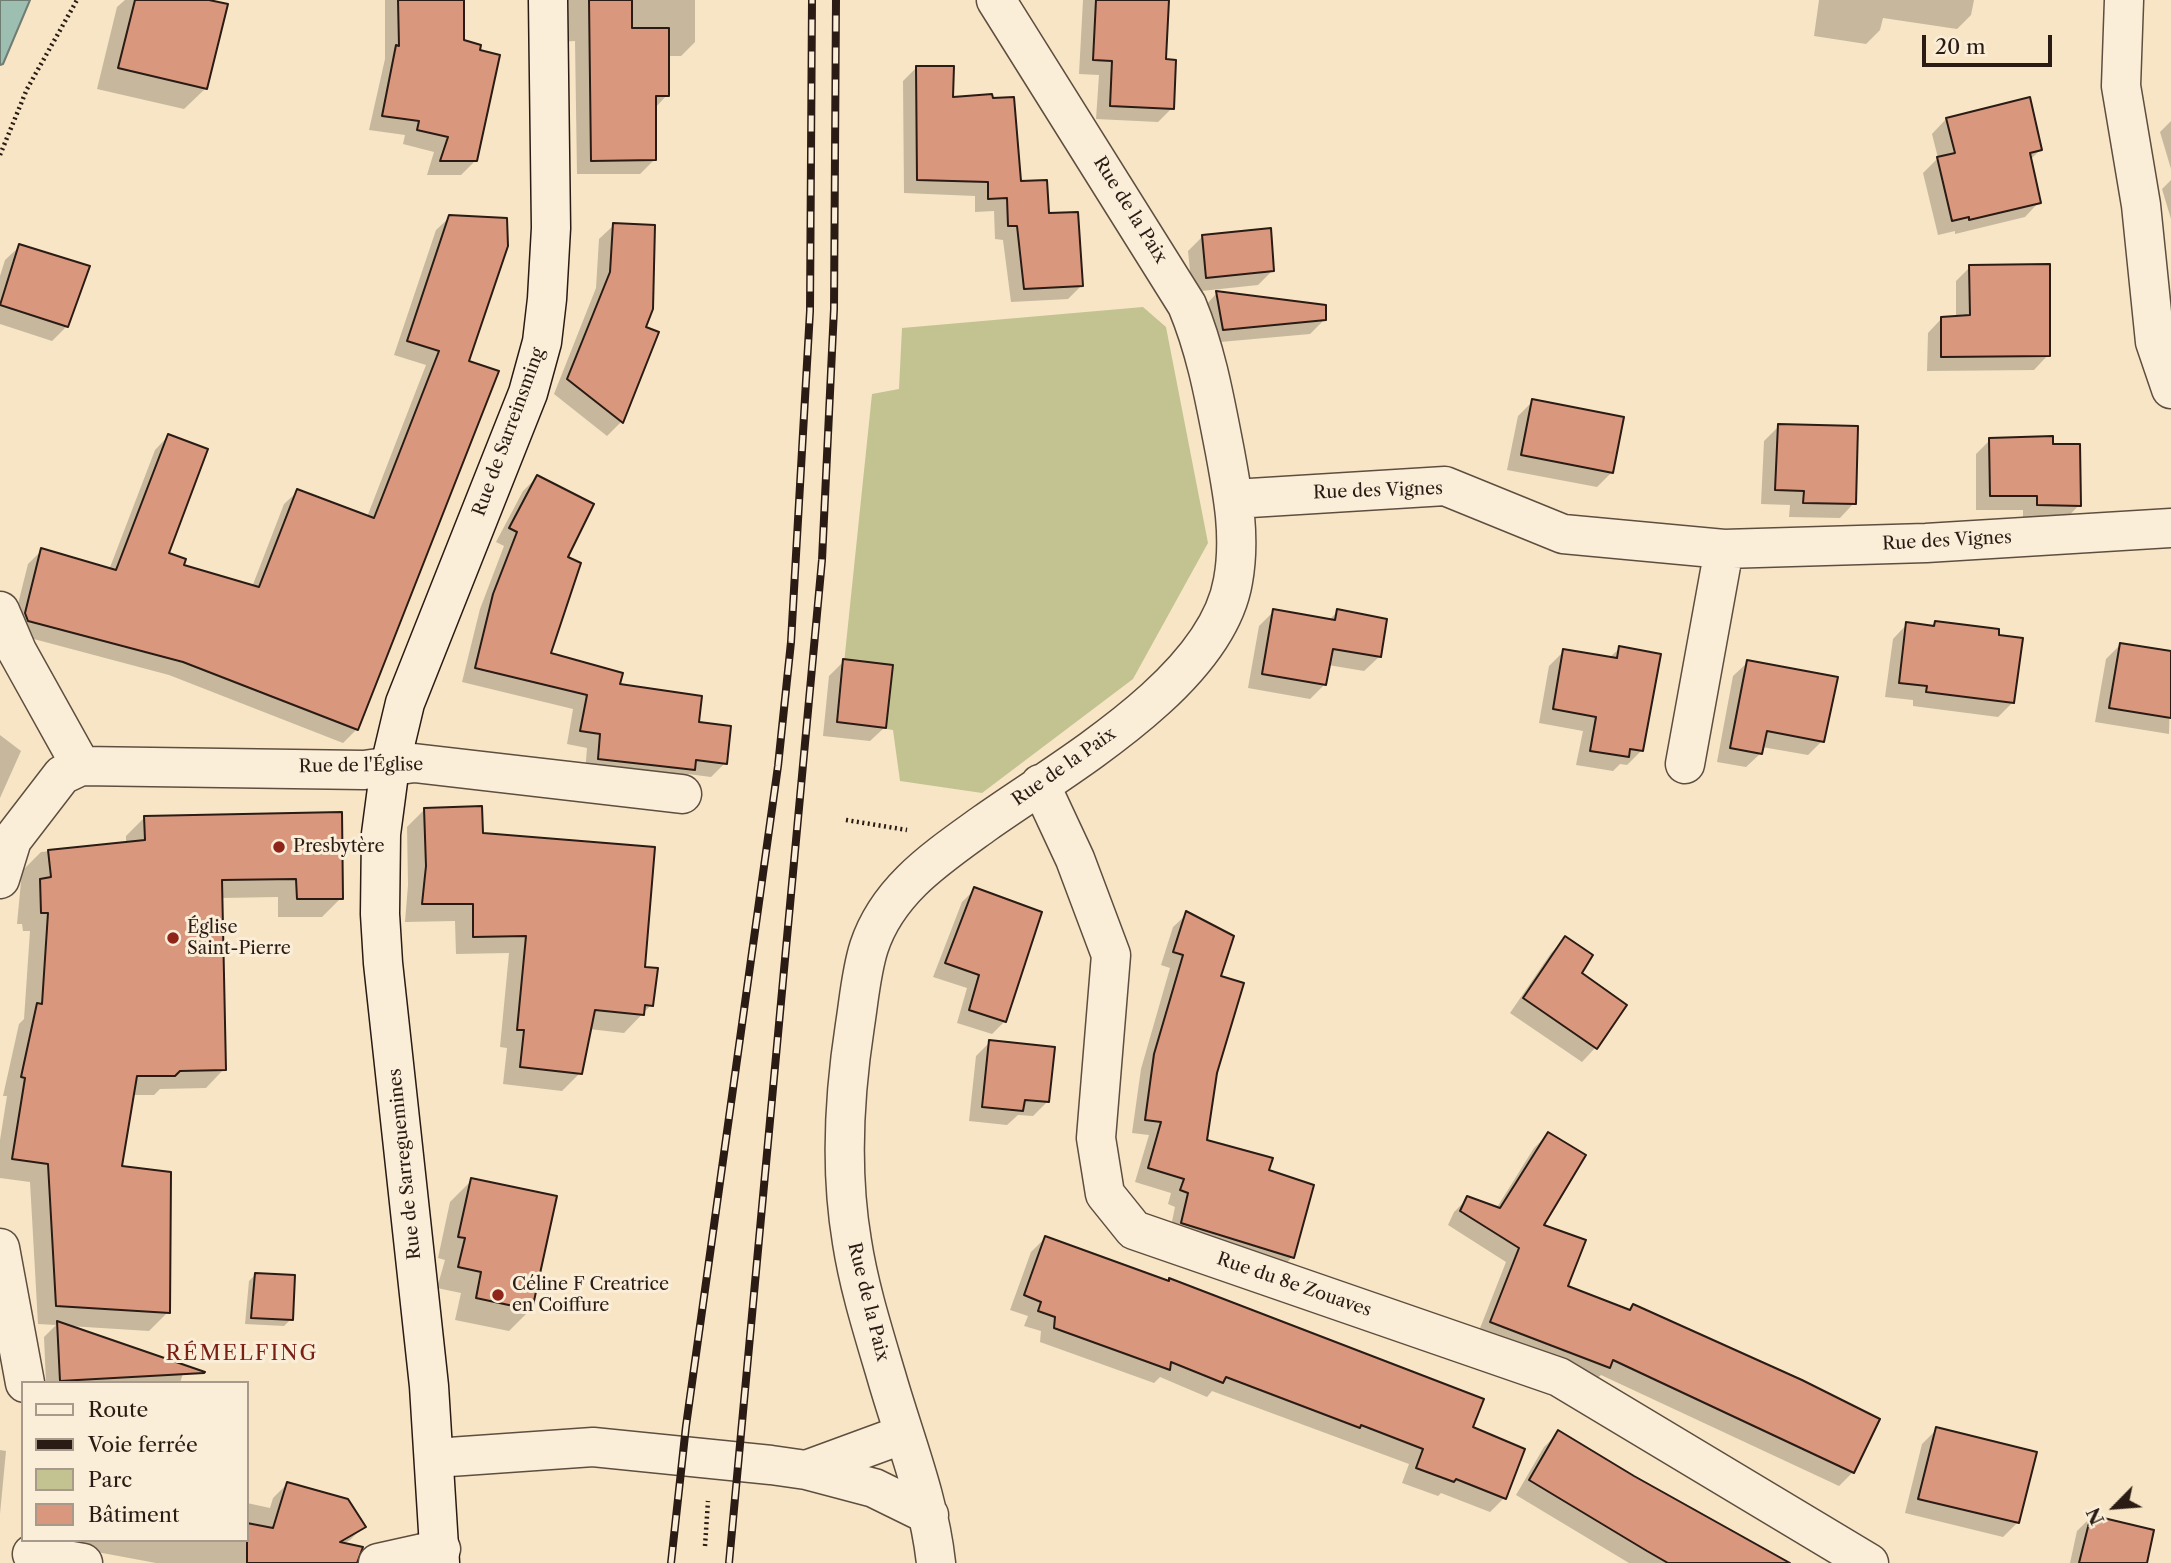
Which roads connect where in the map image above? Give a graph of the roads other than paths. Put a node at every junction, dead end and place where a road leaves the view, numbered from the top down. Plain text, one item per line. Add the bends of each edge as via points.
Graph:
1 (548, 0) edge
2 (996, 0) edge
3 (2124, 0) edge
4 (2171, 389) edge
5 (1234, 499) junction
6 (2171, 528) edge
7 (1724, 549) junction
8 (0, 611) edge
9 (1685, 764) dead end
10 (81, 766) junction
11 (390, 766) junction
12 (1040, 783) junction
13 (682, 794) dead end
14 (0, 879) edge
15 (0, 1248) edge
16 (25, 1381) edge
17 (904, 1434) junction
18 (435, 1458) junction
19 (806, 1470) junction
20 (929, 1514) junction
21 (33, 1552) edge
22 (440, 1556) edge
23 (83, 1563) edge
24 (377, 1563) edge
25 (936, 1563) edge
26 (1869, 1563) edge

1 - 11 street, Rue de Sarreinsming via 551,228 542,342 528,393 417,670
2 - 5 street, Rue de la Paix via 1188,305 1205,348
3 - 4 street via 2120,86 2141,205 2155,342
5 - 7 street, Rue des Vignes via 1445,486 1563,534
5 - 12 street, Rue de la Paix via 1238,541 1233,584 1212,633 1164,691
6 - 7 street, Rue des Vignes
7 - 9 street
8 - 10 street
10 - 11 street, Rue de l'Église via 364,770
10 - 14 street via 62,775 12,840
11 - 13 street, Rue de l'Église via 422,764
11 - 18 street, Rue de Sarreguemines via 381,834 380,914
12 - 17 street, Rue de la Paix via 906,884 885,911 869,948 851,1048 845,1186 860,1280
12 - 26 street, Rue du 8e Zouaves via 1111,955 1096,1138 1105,1194 1134,1230 1559,1377
15 - 16 street
17 - 19 street
17 - 20 street, Rue de la Paix
18 - 19 street via 593,1447
18 - 22 street, Rue de Sarreguemines
19 - 20 street via 874,1488
20 - 25 street, Rue de la Paix
21 - 23 street
22 - 24 street

